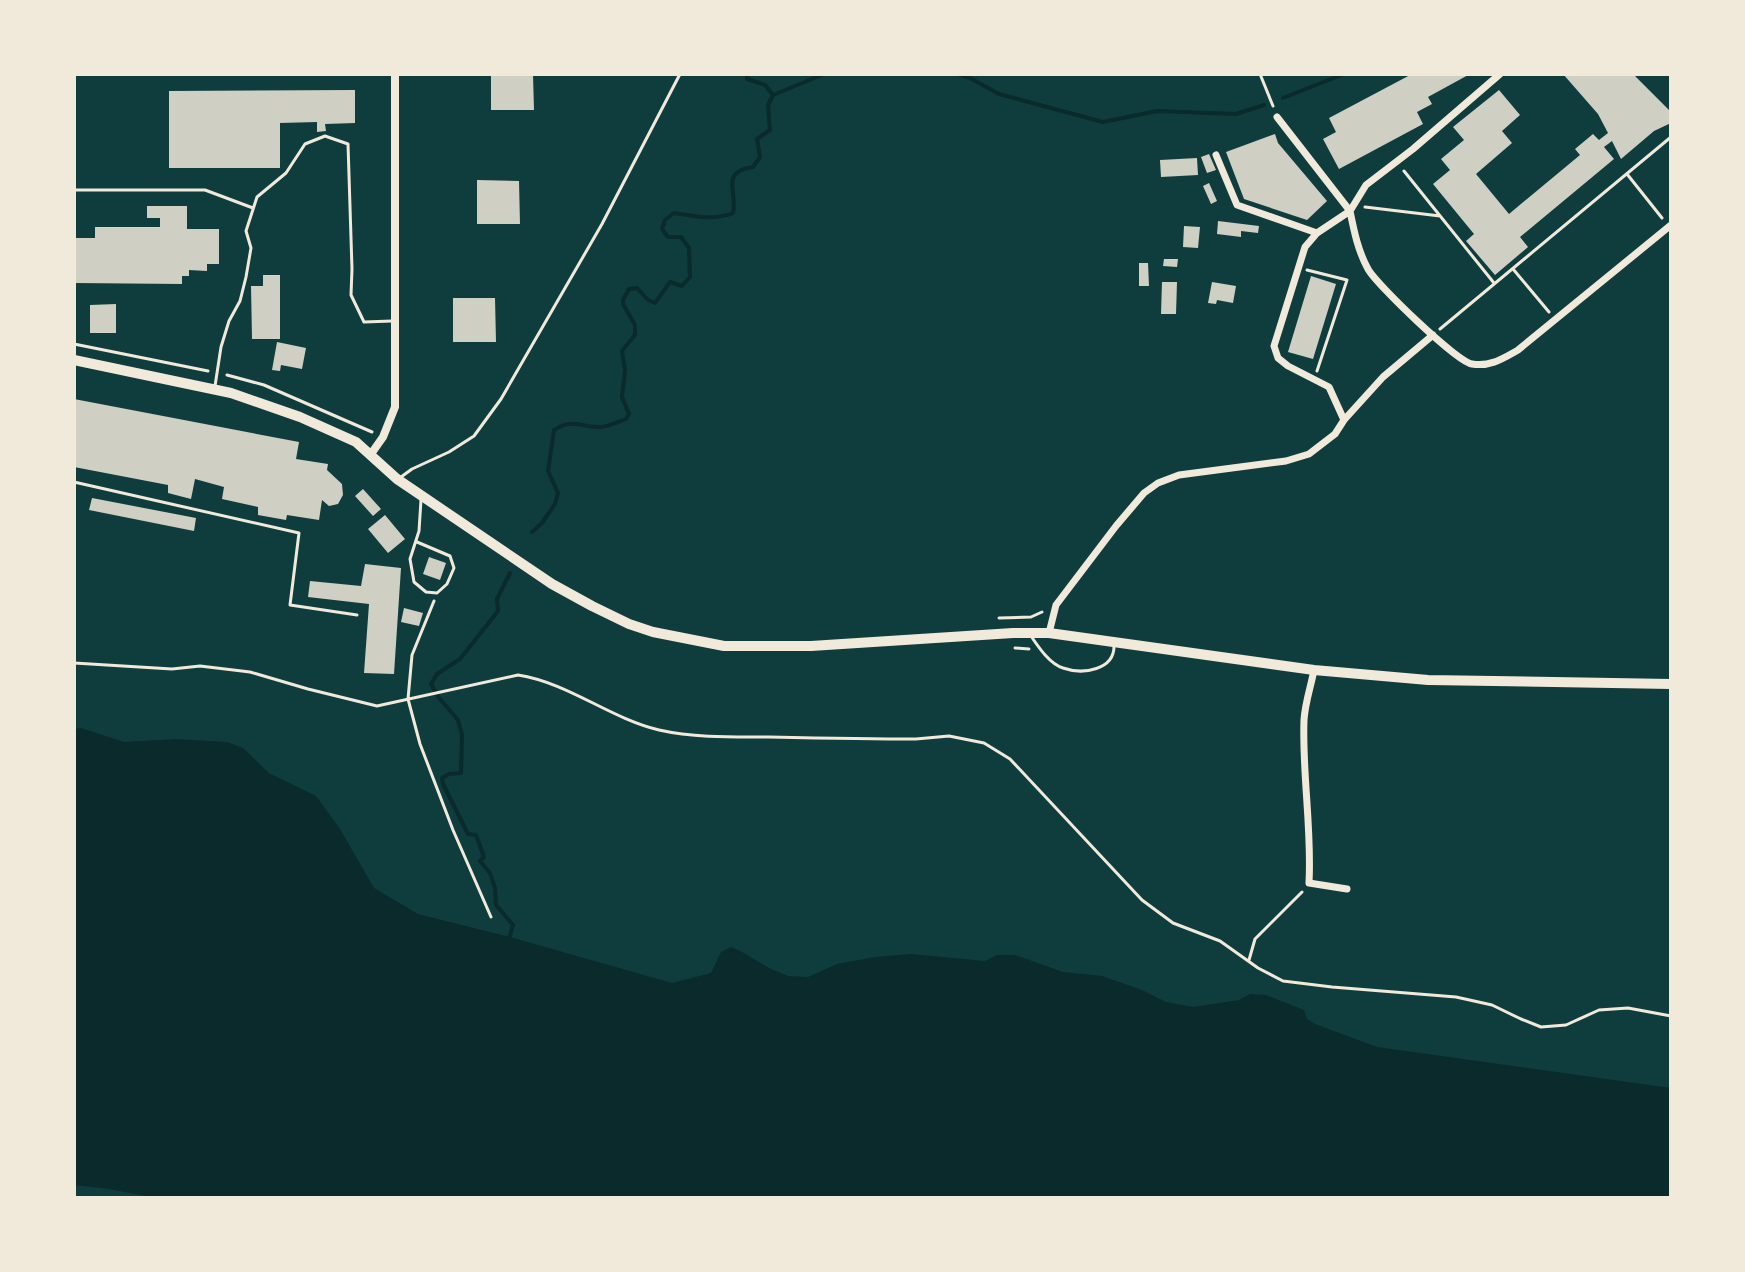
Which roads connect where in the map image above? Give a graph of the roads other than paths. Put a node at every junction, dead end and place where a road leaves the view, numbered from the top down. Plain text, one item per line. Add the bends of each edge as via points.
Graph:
1 (395, 74) edge
2 (680, 74) edge
3 (1500, 74) edge
4 (1277, 117) road end
5 (1216, 155) dead end
6 (74, 190) edge
7 (253, 208) junction
8 (1351, 208) junction
9 (1670, 226) edge
10 (1317, 233) junction
11 (395, 321) junction
12 (1433, 335) junction
13 (74, 360) edge
14 (215, 390) junction
15 (1344, 420) junction
16 (371, 454) junction
17 (397, 479) junction
18 (74, 482) edge
19 (421, 496) junction
20 (417, 542) junction
21 (357, 615) dead end
22 (1029, 633) junction
23 (1049, 633) junction
24 (1114, 642) junction
25 (1314, 670) junction
26 (1671, 684) edge
27 (1347, 889) dead end

1 - 11 street
2 - 17 lane via 602,224 501,399 474,436
3 - 8 street via 1366,185
4 - 8 street
5 - 10 street via 1237,205
6 - 7 lane via 205,190
7 - 11 lane via 305,144 325,136 348,144 351,295 364,322
7 - 14 lane via 246,231 251,248 246,277 221,347
8 - 10 street
8 - 12 street via 1357,246 1370,273
9 - 12 street via 1518,350 1492,364 1468,364
10 - 15 street via 1305,247 1274,346 1288,366 1329,387
11 - 16 street via 395,407
12 - 15 street via 1383,377
13 - 14 main road
14 - 16 main road via 300,417
15 - 23 street via 1309,454 1179,475 1144,493 1056,605
16 - 17 main road
17 - 19 main road
18 - 21 lane via 299,533 290,605
19 - 20 lane
19 - 22 main road via 552,584 653,632 724,646
20 - 20 lane via 410,559 414,582 437,593 454,568 450,556
22 - 23 main road
22 - 24 lane via 1040,651 1061,668 1085,672 1105,664
23 - 24 main road
24 - 25 main road
25 - 26 main road via 1428,680
25 - 27 street via 1304,716 1309,883

